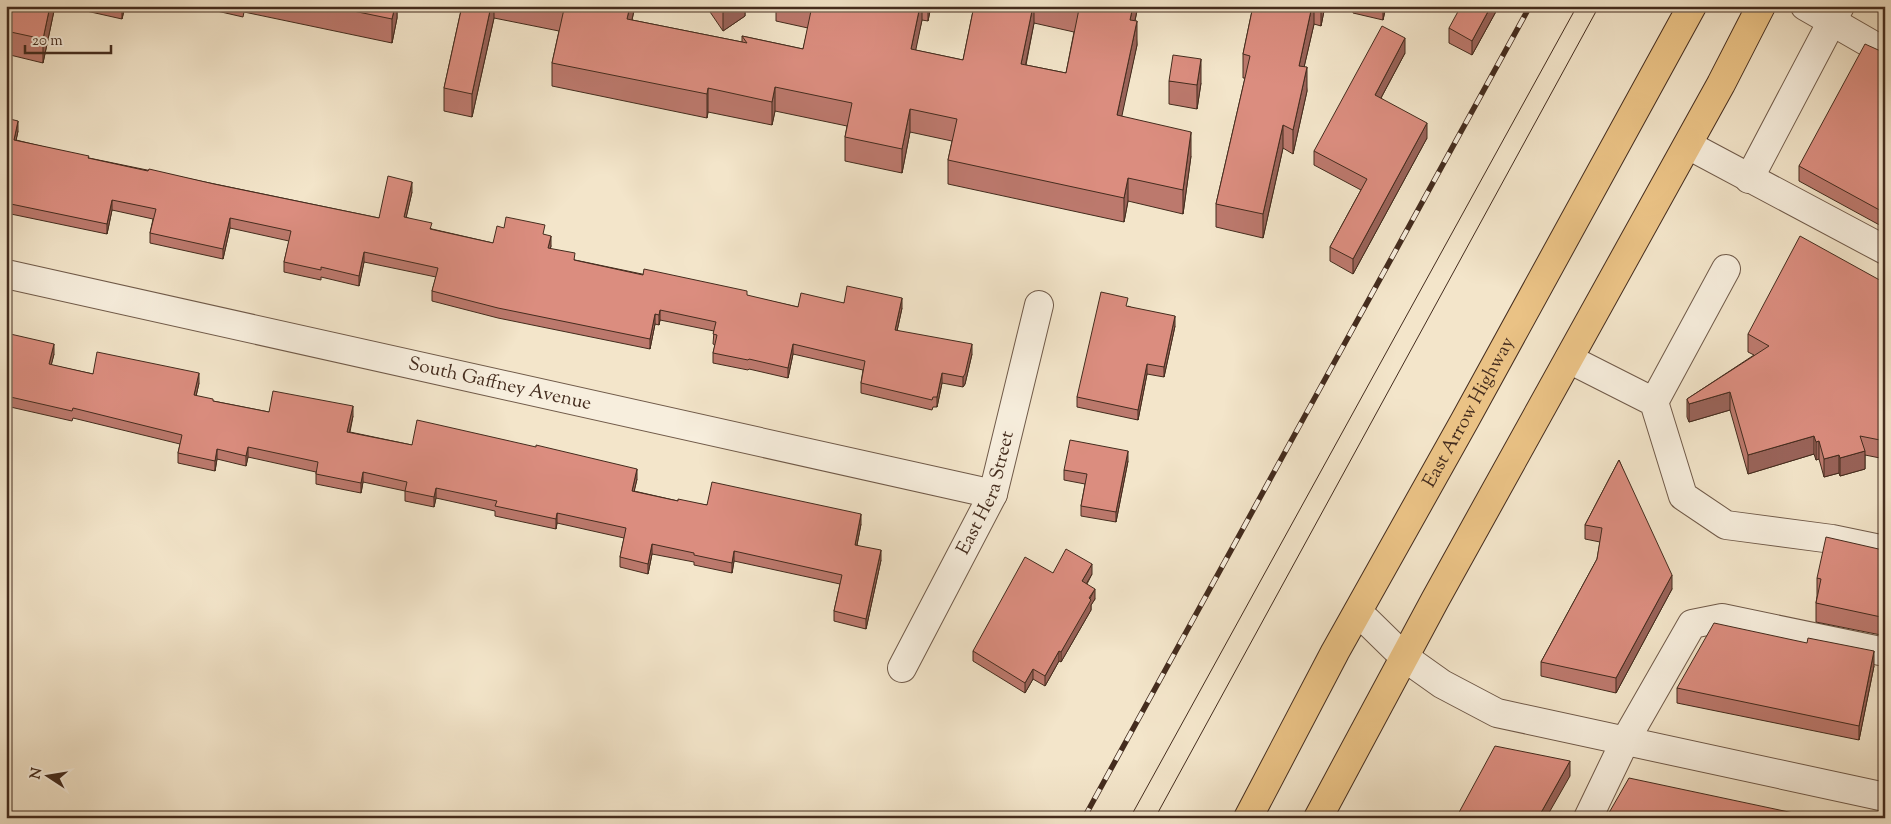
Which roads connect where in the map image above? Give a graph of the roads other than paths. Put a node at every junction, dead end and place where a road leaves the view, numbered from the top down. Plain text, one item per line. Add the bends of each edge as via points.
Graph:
1 (1692, 6) edge
2 (1762, 6) edge
3 (1805, 6) edge
4 (1836, 14) edge
5 (1885, 52) edge
6 (1688, 145) junction
7 (1749, 179) junction
8 (1885, 250) edge
9 (1726, 269) dead end
10 (6, 274) edge
11 (1039, 305) dead end
12 (1569, 359) junction
13 (1654, 402) junction
14 (993, 494) junction
15 (1885, 550) edge
16 (1358, 612) junction
17 (1885, 652) edge
18 (1404, 658) junction
19 (902, 668) dead end
20 (1625, 741) junction
21 (1885, 797) edge
22 (1885, 809) edge
23 (1248, 818) edge
24 (1318, 818) edge
25 (1588, 818) edge
26 (1883, 818) edge

1 - 16 main road, East Arrow Highway
2 - 6 main road
3 - 4 street
4 - 5 street
4 - 7 street
6 - 7 street
6 - 12 main road
7 - 8 street
9 - 13 street
10 - 14 street, South Gaffney Avenue
11 - 14 street, East Hera Street
12 - 13 street
12 - 18 main road
13 - 15 street via 1683,496 1726,525 1832,539
14 - 19 street, East Hera Street
16 - 18 street
16 - 23 main road, East Arrow Highway
17 - 20 street via 1722,618 1692,624
18 - 20 street via 1442,684 1497,713
18 - 24 main road
20 - 21 street
20 - 25 street
22 - 26 street

